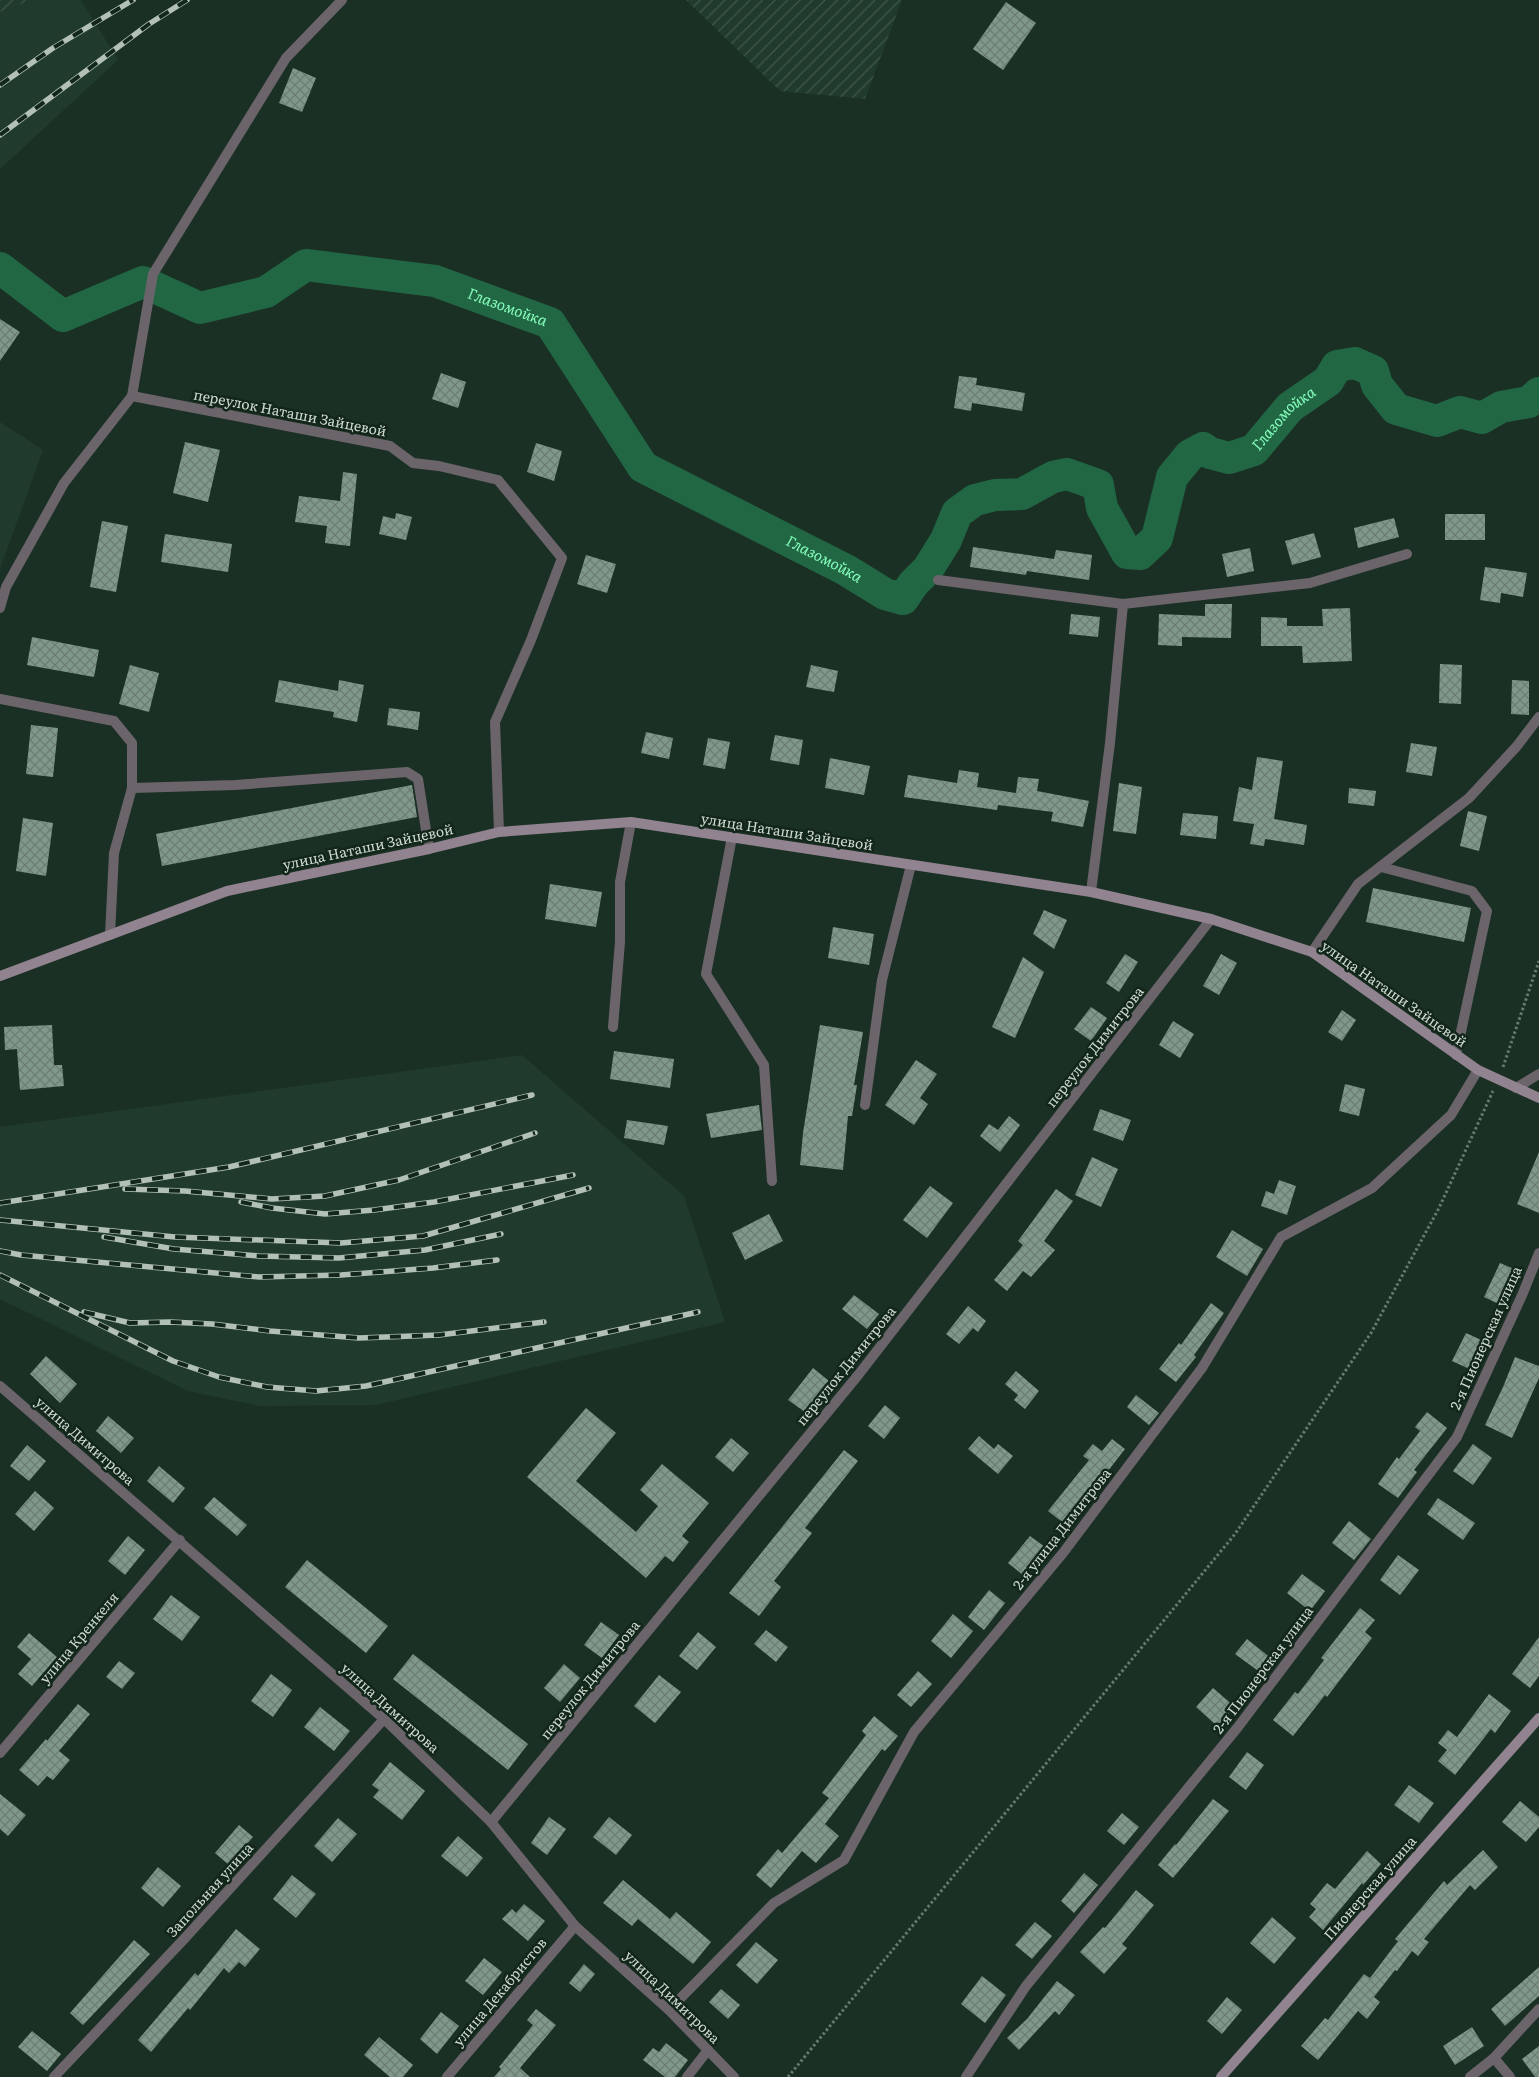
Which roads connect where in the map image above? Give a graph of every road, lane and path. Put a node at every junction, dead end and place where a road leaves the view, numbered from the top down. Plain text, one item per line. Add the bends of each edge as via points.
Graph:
1 (342, 0) edge
2 (132, 396) junction
3 (1407, 554) dead end
4 (938, 580) dead end
5 (1123, 604) junction
6 (0, 608) edge
7 (0, 699) edge
8 (1539, 717) edge
9 (132, 788) junction
10 (631, 822) junction
11 (499, 832) junction
12 (732, 837) junction
13 (429, 849) junction
14 (911, 865) junction
15 (1381, 866) junction
16 (1091, 892) junction
17 (1211, 919) junction
18 (110, 935) junction
19 (1312, 952) junction
20 (1539, 961) edge
21 (0, 976) edge
22 (613, 1027) dead end
23 (1456, 1055) junction
24 (1478, 1070) junction
25 (1539, 1074) edge
26 (1499, 1079) junction
27 (1516, 1088) junction
28 (1539, 1098) edge
29 (865, 1105) dead end
30 (772, 1181) dead end
31 (1539, 1253) edge
32 (0, 1386) edge
33 (180, 1540) junction
34 (1539, 1718) edge
35 (384, 1719) junction
36 (0, 1753) edge
37 (491, 1822) junction
38 (575, 1926) junction
39 (1539, 2009) edge
40 (668, 2010) junction
41 (708, 2050) junction
42 (1494, 2058) junction
43 (54, 2077) edge
44 (447, 2077) edge
45 (687, 2077) edge
46 (734, 2077) edge
47 (788, 2077) edge
48 (966, 2077) edge
49 (1221, 2077) edge
50 (1470, 2077) edge
51 (1510, 2077) edge

1 - 2 street via 286,58 153,274
2 - 6 street via 64,483 6,587
2 - 11 street, переулок Наташи Зайцевой via 390,446 412,463 498,480 562,558 495,722
3 - 5 street via 1310,584
4 - 5 street
5 - 16 street
7 - 9 street via 114,721 132,743
8 - 15 street via 1469,798
9 - 13 street via 235,785 407,772 418,779
9 - 18 street via 114,853
10 - 11 street, улица Наташи Зайцевой
10 - 12 street, улица Наташи Зайцевой
10 - 22 street via 620,882 620,942
11 - 13 street, улица Наташи Зайцевой
12 - 14 street, улица Наташи Зайцевой
12 - 30 street via 706,974 764,1064
13 - 18 street, улица Наташи Зайцевой via 227,891
14 - 16 street, улица Наташи Зайцевой
14 - 29 street via 882,980
15 - 19 street via 1358,884
15 - 23 street via 1472,891 1488,910
16 - 17 street, улица Наташи Зайцевой
17 - 19 street, улица Наташи Зайцевой
17 - 37 street, переулок Димитрова via 859,1374
18 - 21 street, улица Наташи Зайцевой
19 - 23 street, улица Наташи Зайцевой
20 - 26 path
23 - 24 street, улица Наташи Зайцевой
24 - 26 street, улица Наташи Зайцевой
24 - 40 street, 2-я улица Димитрова via 1451,1115 1372,1188 1281,1238 1202,1368 1063,1553 914,1732 844,1860 774,1903
25 - 27 street
26 - 27 street, улица Наташи Зайцевой
26 - 47 path via 1438,1208 1371,1334 1236,1534
27 - 28 street, улица Наташи Зайцевой
31 - 48 street, 2-я Пионерская улица via 1457,1437 1238,1727 1026,1986
32 - 33 street, улица Димитрова
33 - 35 street, улица Димитрова
33 - 36 street, улица Кренкеля
34 - 49 street, Пионерская улица
35 - 37 street, улица Димитрова
35 - 43 street, Запольная улица
37 - 38 street, улица Димитрова
38 - 40 street, улица Димитрова
38 - 44 street, улица Декабристов
39 - 42 street
40 - 41 street, улица Димитрова
41 - 45 street
41 - 46 street, улица Димитрова
42 - 50 street
42 - 51 street

